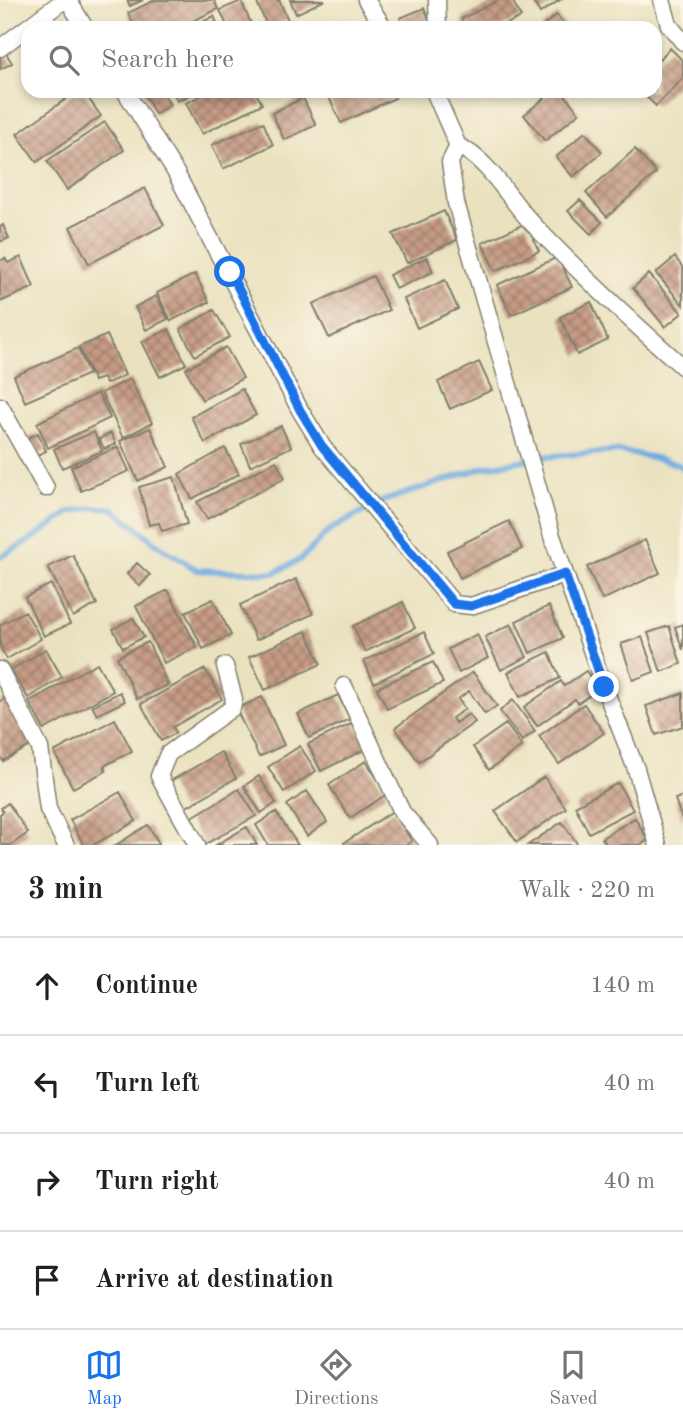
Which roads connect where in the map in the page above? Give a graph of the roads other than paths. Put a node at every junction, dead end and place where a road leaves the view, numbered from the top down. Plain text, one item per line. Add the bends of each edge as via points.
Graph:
1 (66, 0) edge
2 (366, 0) edge
3 (437, 0) edge
4 (662, 0) edge
5 (37, 21) edge
6 (80, 21) edge
7 (380, 21) edge
8 (438, 21) edge
9 (21, 33) edge
10 (683, 43) edge
11 (0, 48) edge
12 (129, 98) edge
13 (437, 98) edge
14 (458, 146) junction
15 (683, 367) edge
16 (0, 406) edge
17 (46, 488) dead end
18 (565, 574) junction
19 (225, 666) dead end
20 (0, 670) edge
21 (344, 687) dead end
22 (66, 845) edge
23 (197, 845) edge
24 (430, 845) edge
25 (658, 845) edge

1 - 5 street
1 - 6 street
2 - 7 street
3 - 8 street
4 - 10 street via 669,25
9 - 11 street
12 - 18 street via 182,184 322,446 454,604 471,606
13 - 14 street
14 - 15 street via 472,152 531,222
14 - 18 street via 450,162 456,203
16 - 17 street
18 - 25 street via 636,769
19 - 23 street via 232,708 168,754 159,775
20 - 22 street via 40,748 48,809
21 - 24 street via 402,812

